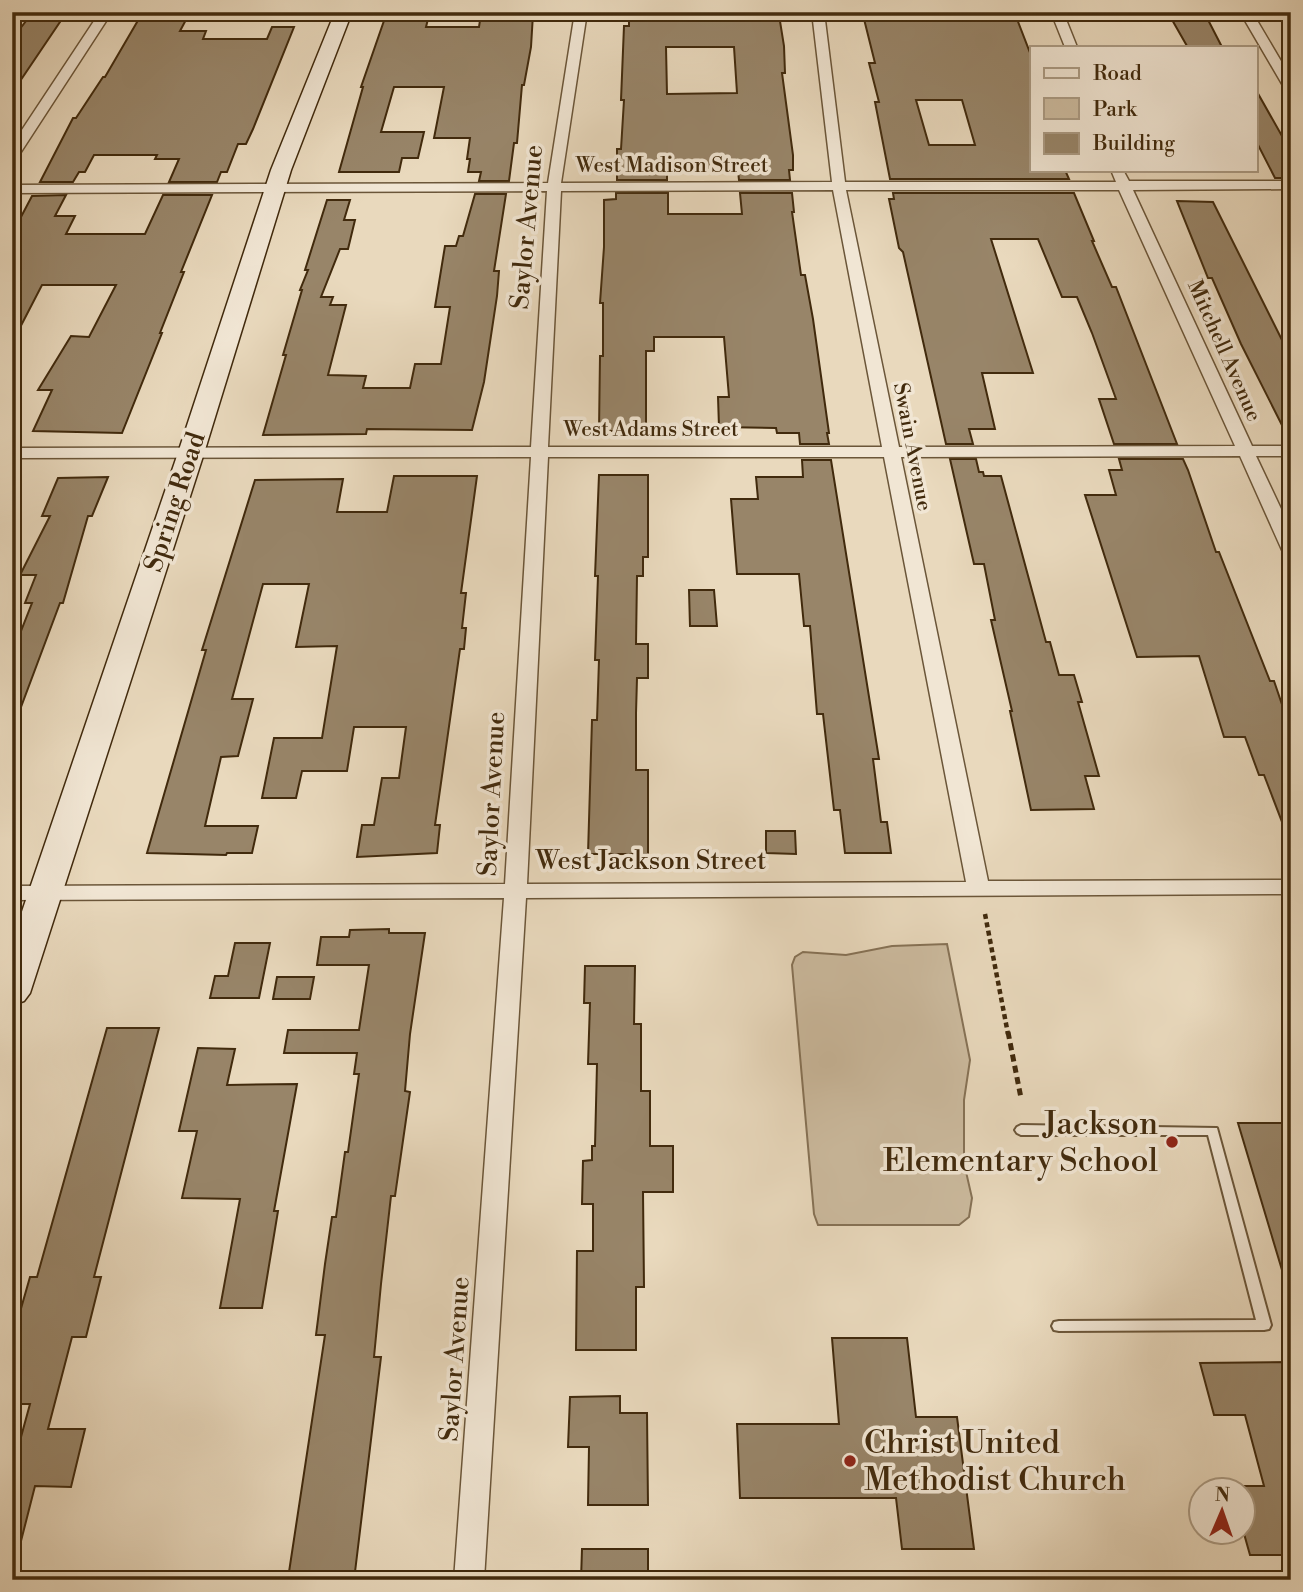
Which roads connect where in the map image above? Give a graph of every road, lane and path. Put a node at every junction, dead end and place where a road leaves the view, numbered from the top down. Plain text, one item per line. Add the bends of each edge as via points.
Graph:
1 (106, 12) edge
2 (344, 12) edge
3 (581, 12) edge
4 (818, 12) edge
5 (1057, 12) edge
6 (1246, 12) edge
7 (1070, 46) edge
8 (1258, 58) edge
9 (1273, 58) junction
10 (1291, 89) edge
11 (12, 155) edge
12 (1117, 172) edge
13 (1123, 186) junction
14 (1291, 186) edge
15 (554, 187) junction
16 (839, 187) junction
17 (276, 188) junction
18 (12, 189) edge
19 (1291, 451) edge
20 (889, 452) junction
21 (1246, 452) junction
22 (12, 453) edge
23 (191, 453) junction
24 (538, 453) junction
25 (1291, 550) edge
26 (1291, 887) edge
27 (978, 888) junction
28 (515, 890) junction
29 (12, 893) edge
30 (45, 893) junction
31 (985, 914) dead end
32 (12, 993) edge
33 (1021, 1098) dead end
34 (1021, 1130) dead end
35 (1059, 1326) dead end
36 (469, 1580) edge

1 - 11 street
2 - 17 street, Spring Road
3 - 15 street, Saylor Avenue
4 - 16 street, Swain Avenue
5 - 7 street
6 - 9 street
8 - 9 street
9 - 10 street
12 - 13 street, Mitchell Avenue
13 - 14 street, West Madison Street
13 - 16 street, West Madison Street
13 - 21 street, Mitchell Avenue
15 - 16 street, West Madison Street
15 - 17 street, West Madison Street
15 - 24 street, Saylor Avenue
16 - 20 street, Swain Avenue
17 - 18 street, West Madison Street
17 - 23 street, Spring Road
19 - 21 street, West Adams Street
20 - 21 street, West Adams Street
20 - 24 street, West Adams Street
20 - 27 street, Swain Avenue
21 - 25 street, Mitchell Avenue
22 - 23 street, West Adams Street
23 - 24 street, West Adams Street
23 - 30 street, Spring Road
24 - 28 street, Saylor Avenue
26 - 27 street, West Jackson Street
27 - 28 street, West Jackson Street
28 - 30 street, West Jackson Street
28 - 36 street, Saylor Avenue
29 - 30 street, West Jackson Street
30 - 32 street, Spring Road
31 - 33 path
34 - 35 lane via 1213,1131 1264,1325

